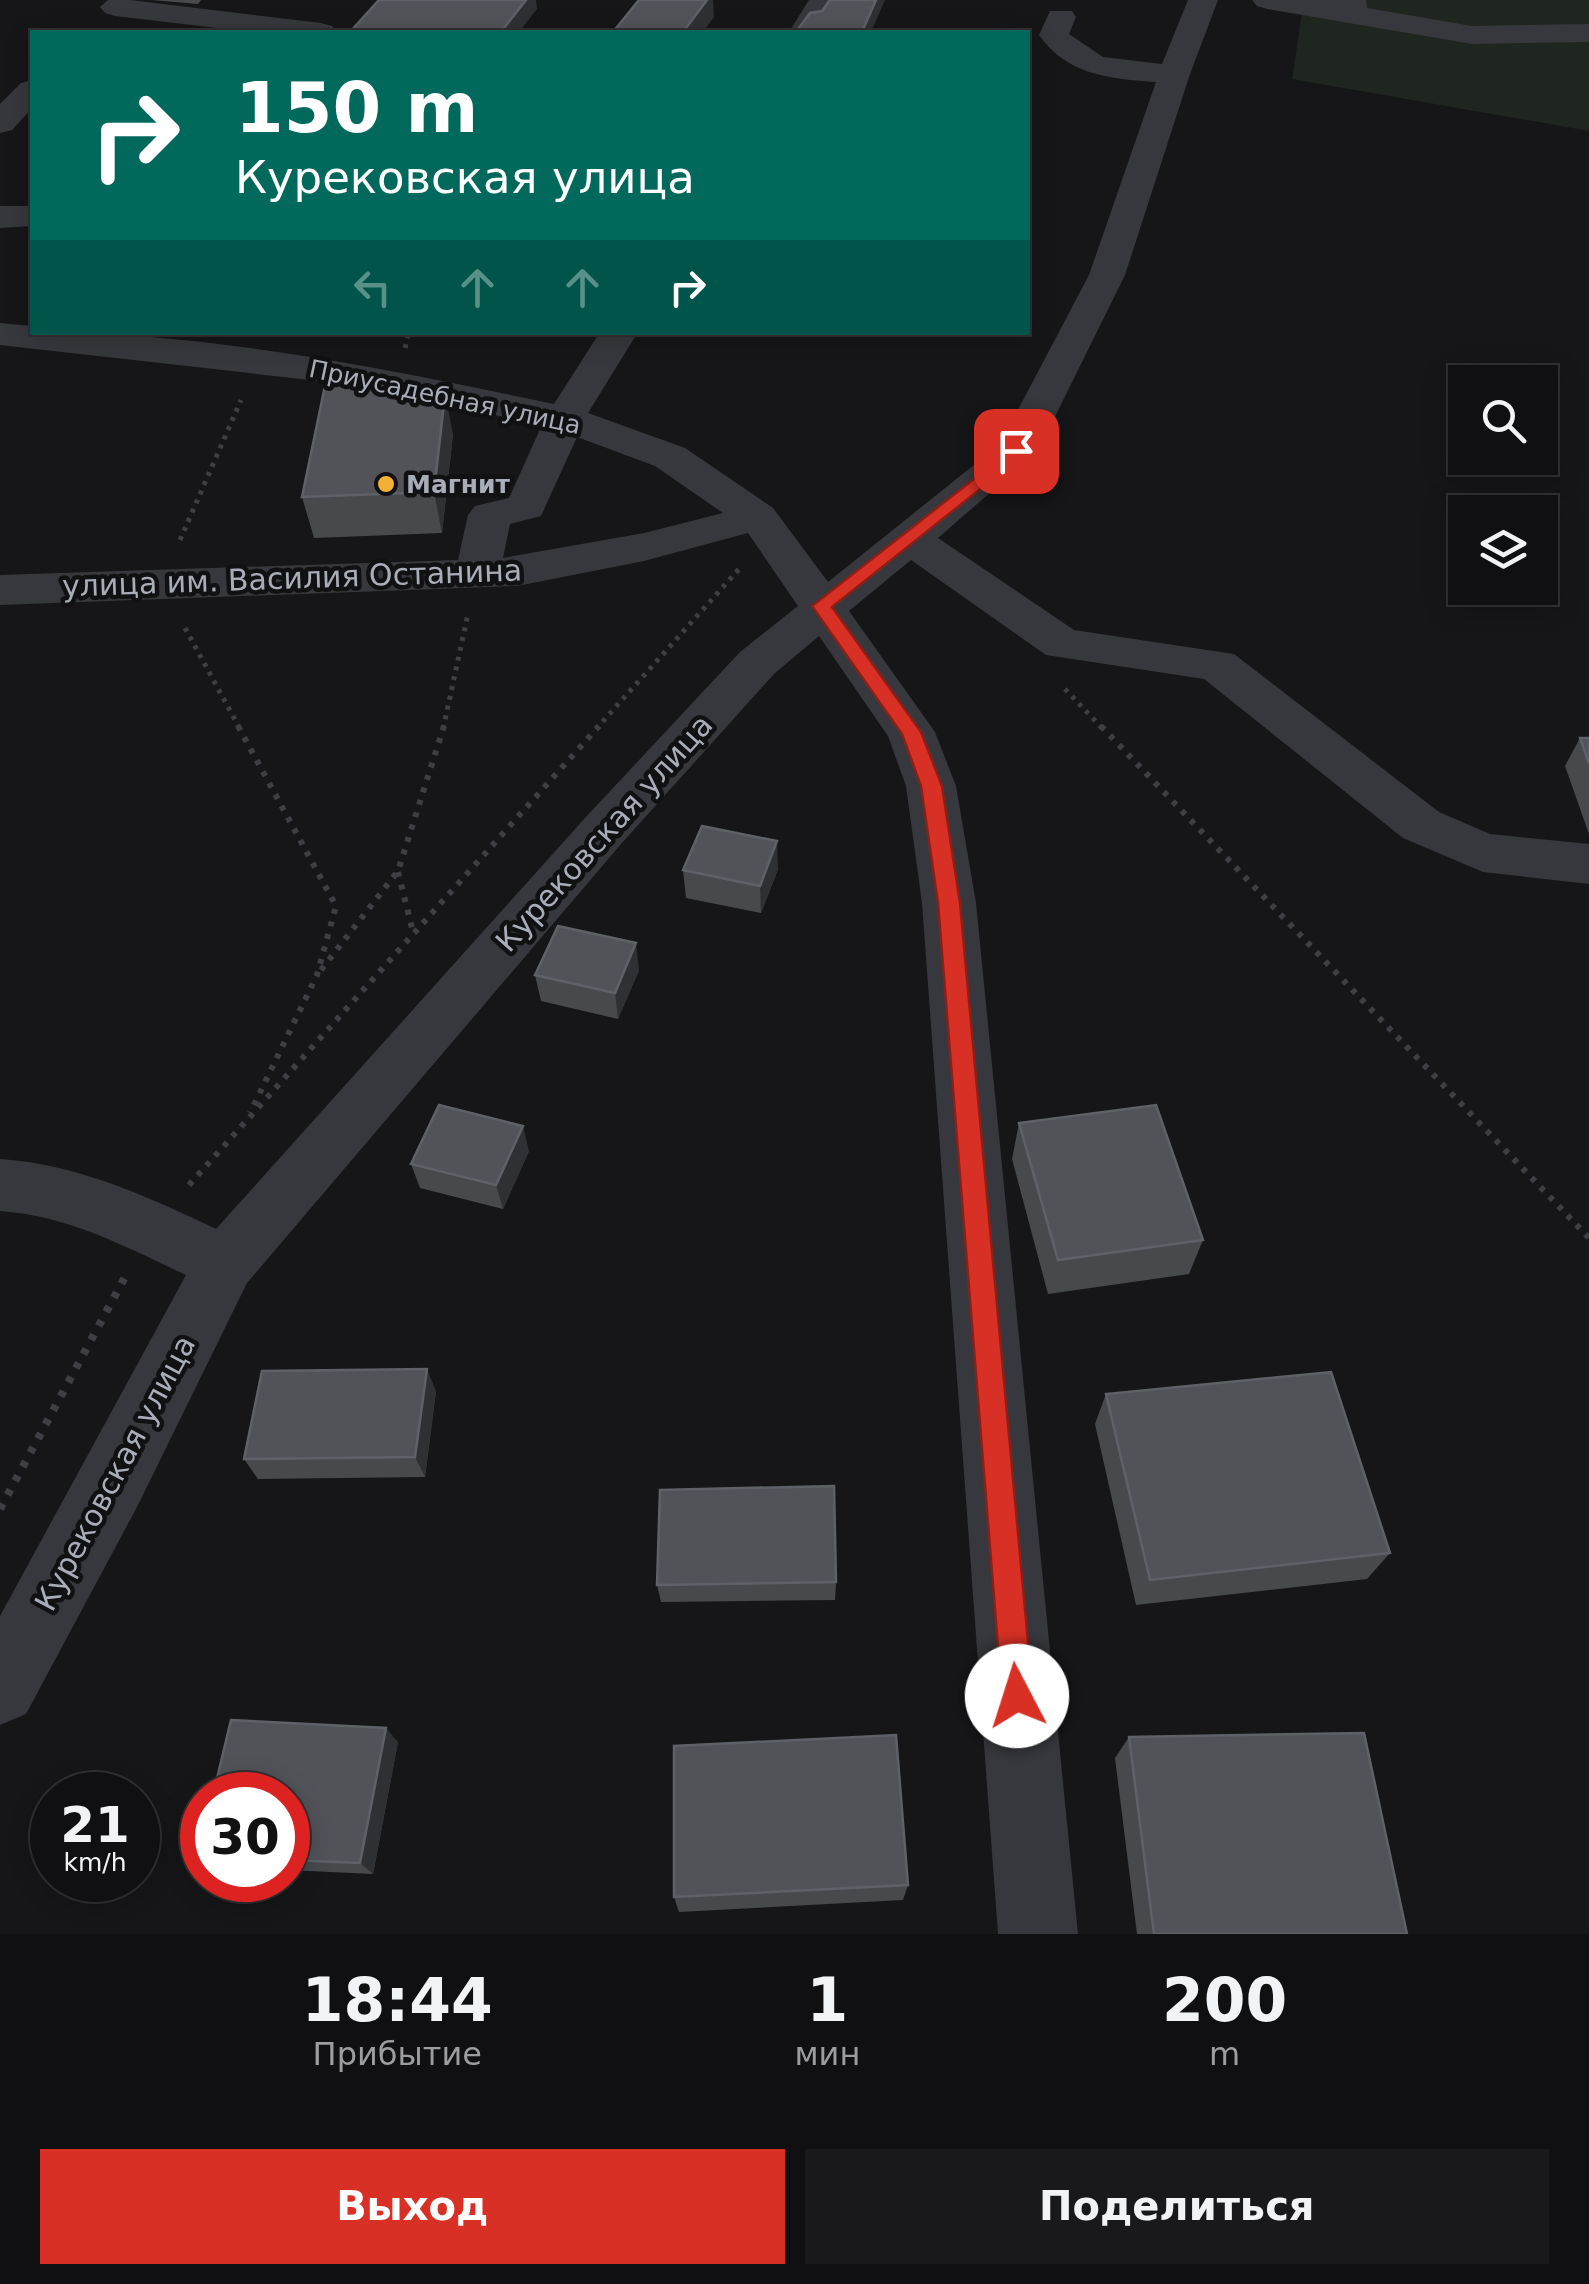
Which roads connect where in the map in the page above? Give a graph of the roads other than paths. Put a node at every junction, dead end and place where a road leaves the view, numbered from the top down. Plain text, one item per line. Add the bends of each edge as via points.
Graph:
1 (824, 0) edge
2 (1203, 0) edge
3 (1267, 0) edge
4 (118, 4) edge
5 (1352, 7) edge
6 (1060, 18) dead end
7 (92, 30) edge
8 (307, 30) edge
9 (805, 30) edge
10 (1589, 33) edge
11 (1174, 74) junction
12 (27, 76) edge
13 (0, 122) edge
14 (30, 216) edge
15 (0, 217) edge
16 (0, 334) edge
17 (616, 335) edge
18 (565, 418) junction
19 (764, 525) junction
20 (908, 538) junction
21 (477, 574) junction
22 (0, 590) edge
23 (822, 606) junction
24 (1589, 864) edge
25 (0, 1185) edge
26 (225, 1264) junction
27 (0, 1688) edge
28 (1038, 1934) edge

1 - 9 street
2 - 11 street, Курековская улица
3 - 5 street
4 - 7 street
4 - 8 street
5 - 10 street via 1472,35
6 - 11 street via 1054,35 1066,54 1101,68
11 - 20 street, Курековская улица via 1108,275 1016,451
12 - 13 street
14 - 15 street
16 - 18 street, Приусадебная улица via 346,372
17 - 18 street
18 - 19 street, Приусадебная улица via 670,457
18 - 21 street via 526,507 490,515
19 - 21 street, улица им. Василия Останина
19 - 23 street, Приусадебная улица
20 - 23 street, Курековская улица
20 - 24 street via 1062,644 1217,665 1422,825 1483,853
21 - 22 street, улица им. Василия Останина
23 - 26 street, Курековская улица via 757,662 603,831
23 - 28 street, Приусадебная улица via 911,732 932,786 949,903
25 - 26 street via 85,1200
26 - 27 street, Курековская улица

